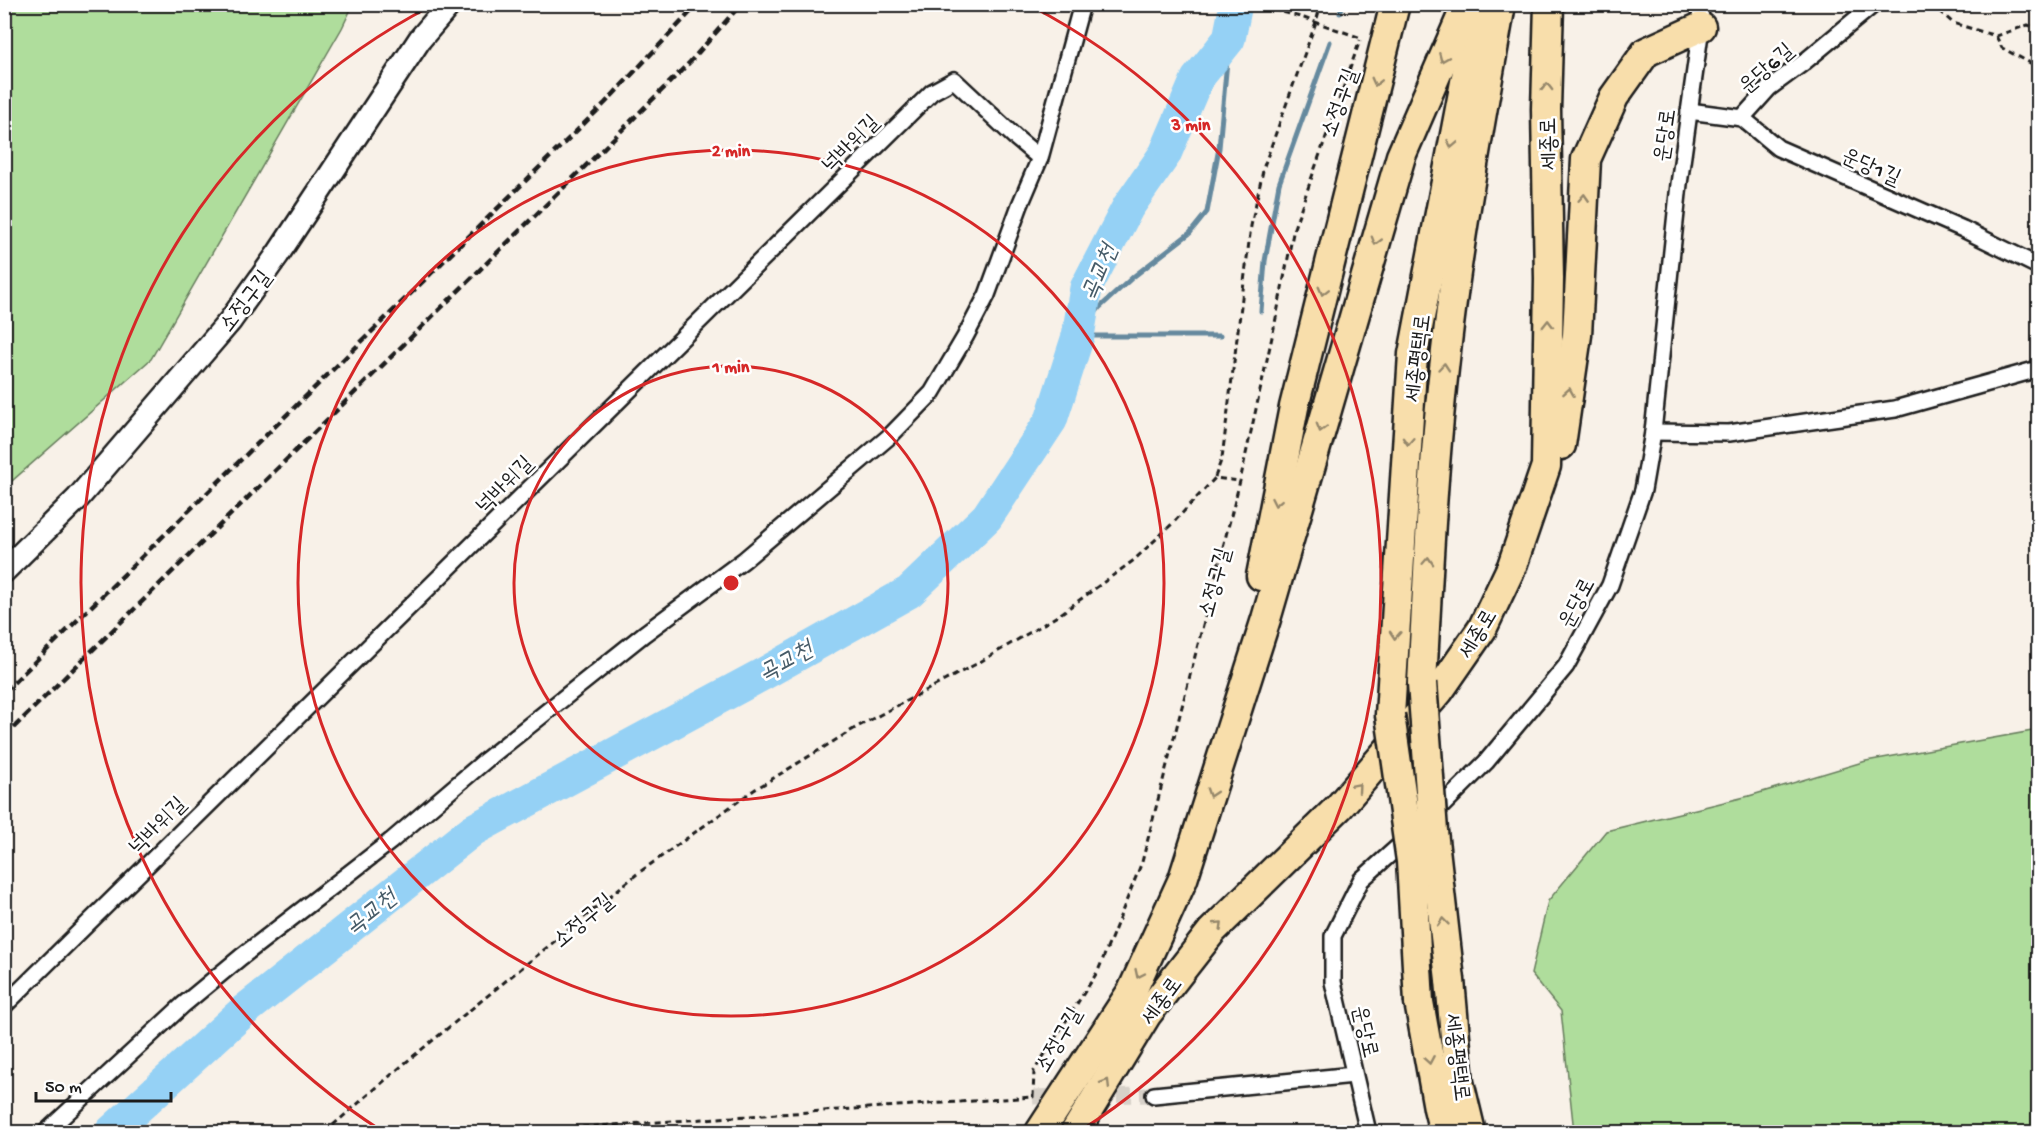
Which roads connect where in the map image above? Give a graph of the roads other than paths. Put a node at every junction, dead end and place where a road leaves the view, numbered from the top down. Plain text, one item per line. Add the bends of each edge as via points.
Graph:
1 (450, 4) edge
2 (1082, 4) edge
3 (1395, 4) edge
4 (1467, 4) edge
5 (1480, 4) edge
6 (1502, 4) edge
7 (1549, 4) edge
8 (1874, 4) edge
9 (1701, 16) edge
10 (1689, 111) junction
11 (1742, 118) junction
12 (1040, 158) junction
13 (2038, 266) edge
14 (2038, 369) edge
15 (1653, 432) junction
16 (1512, 566) junction
17 (4, 571) edge
18 (1229, 737) junction
19 (4, 1006) edge
20 (1354, 1075) junction
21 (1154, 1095) tunnel mouth
22 (46, 1132) edge
23 (1040, 1132) edge
24 (1075, 1132) edge
25 (1368, 1132) edge
26 (1444, 1132) edge
27 (1471, 1132) edge

1 - 17 street, 소정구길 via 420,39 230,321 78,498
2 - 12 street
3 -> 18 highway via 1294,407
4 -> 18 highway, 세종로 via 1401,156
5 -> 26 highway, 세종평택로, bridge via 1413,354 1390,716 1411,861 1419,1002
27 -> 6 highway, 세종평택로, bridge via 1459,1082 1422,682 1430,528 1446,351 1470,178
16 -> 7 highway, 세종로 via 1546,466
8 - 11 street, 운당6길 via 1769,88
9 - 10 street, 운당로
16 -> 9 highway via 1557,473 1577,335 1586,159 1614,97 1646,52
10 - 11 street
10 - 15 street, 운당로
11 - 13 street, 운당1길 via 1778,148
12 - 19 street, 넉바위길 via 954,80 932,92
12 - 22 street via 987,295 965,337 932,393 891,435 744,560 644,634 232,964
14 - 15 street via 1894,409 1728,433
15 - 20 street, 운당로 via 1643,490 1610,585 1566,666 1447,803 1361,880 1333,936 1333,982
24 -> 16 highway, 세종로 via 1147,1014 1212,931 1339,807 1439,691 1482,629
18 -> 23 highway, 세종로 via 1183,879 1132,991
20 - 21 street
20 - 25 street, 운당로

